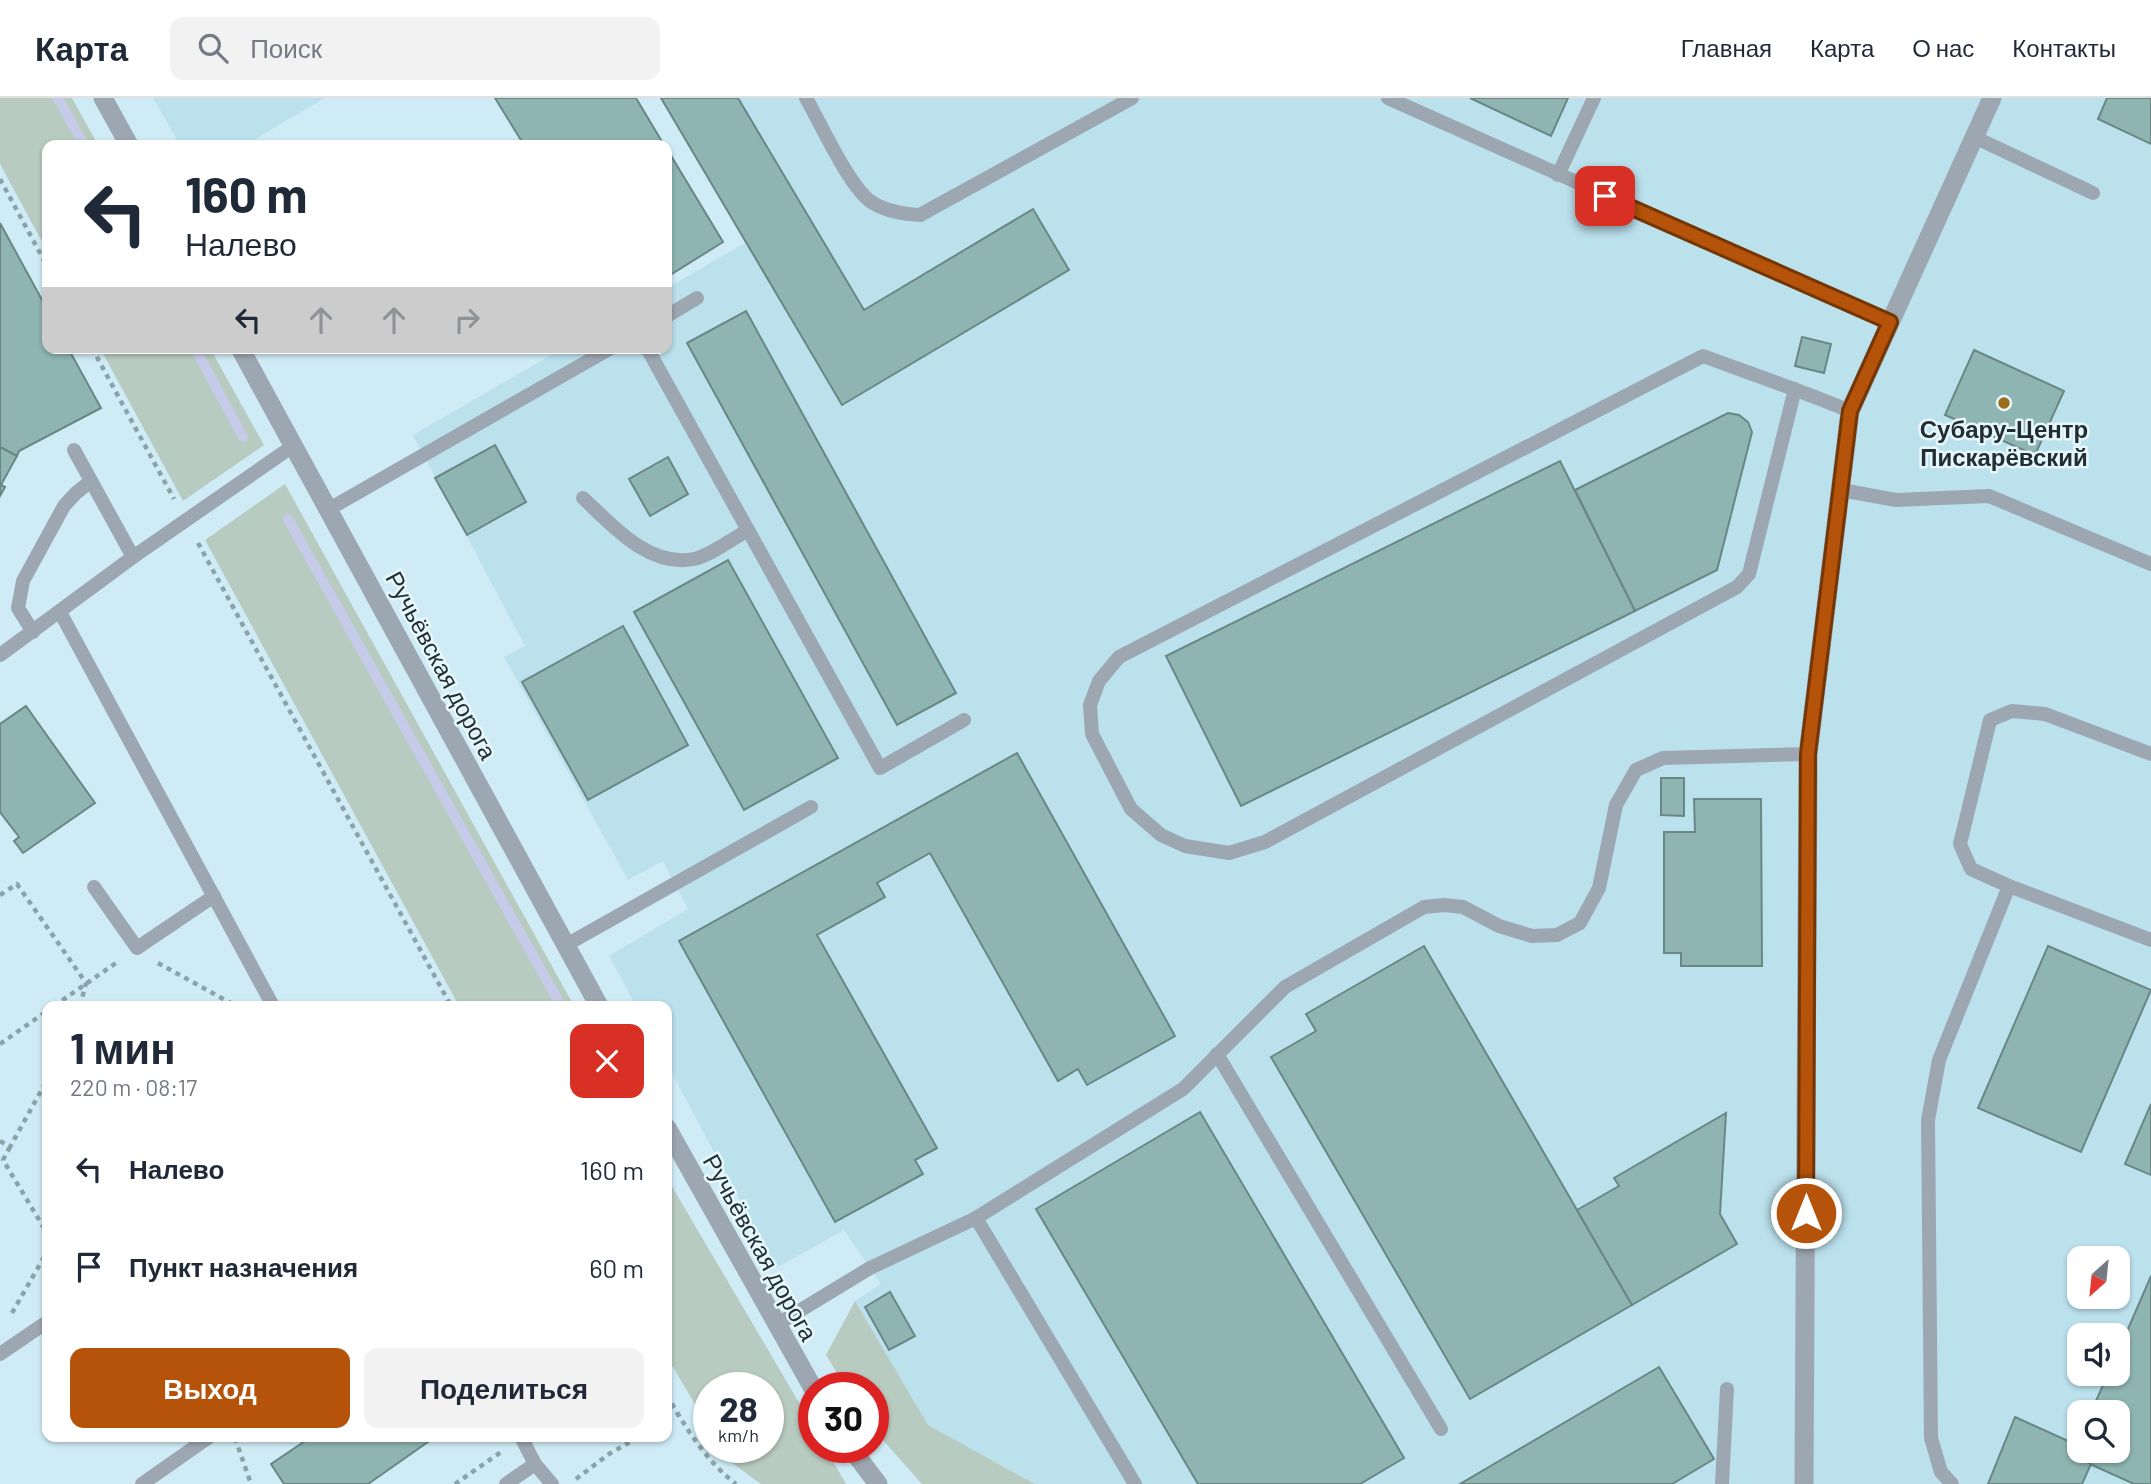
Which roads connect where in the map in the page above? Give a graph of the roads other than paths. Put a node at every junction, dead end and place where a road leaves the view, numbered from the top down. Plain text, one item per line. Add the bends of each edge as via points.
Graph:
1 (103, 98) edge
2 (806, 98) edge
3 (1132, 98) edge
4 (1388, 98) edge
5 (1594, 98) edge
6 (1992, 98) edge
7 (1407, 102) edge
8 (1974, 137) junction
9 (126, 140) edge
10 (1558, 175) junction
11 (2093, 193) dead end
12 (697, 298) dead end
13 (672, 313) edge
14 (1890, 322) junction
15 (243, 354) edge
16 (600, 354) edge
17 (650, 354) edge
18 (1795, 389) junction
19 (1850, 411) junction
20 (293, 446) junction
21 (74, 450) dead end
22 (91, 481) junction
23 (1841, 490) junction
24 (583, 498) dead end
25 (329, 509) junction
26 (748, 530) junction
27 (133, 557) junction
28 (2151, 564) edge
29 (60, 612) junction
30 (33, 632) junction
31 (0, 655) edge
32 (964, 720) dead end
33 (1808, 754) junction
34 (2151, 754) edge
35 (811, 807) dead end
36 (2009, 886) junction
37 (94, 887) dead end
38 (214, 896) junction
39 (2151, 940) edge
40 (566, 945) junction
41 (270, 1001) edge
42 (596, 1001) edge
43 (1217, 1054) junction
44 (672, 1137) edge
45 (976, 1218) junction
46 (42, 1325) edge
47 (776, 1325) junction
48 (0, 1354) edge
49 (803, 1372) edge
50 (1727, 1390) dead end
51 (1441, 1429) dead end
52 (202, 1442) edge
53 (524, 1442) edge
54 (862, 1463) edge
55 (535, 1464) junction
56 (142, 1484) edge
57 (506, 1484) edge
58 (552, 1484) edge
59 (878, 1484) edge
60 (1135, 1484) edge
61 (1721, 1484) edge
62 (1804, 1484) edge
63 (1952, 1484) edge

1 - 9 street
2 - 3 lane via 856,187 871,203 898,214 920,215
4 - 7 lane
5 - 10 lane
6 - 8 street
7 - 10 lane
8 - 11 lane
8 - 14 street
10 - 14 lane
12 - 13 lane
14 - 19 street
15 - 20 street, Ручьёвская дорога
16 - 25 lane
17 - 26 lane
18 - 18 lane via 1703,356 1119,657 1099,681 1090,705 1091,734 1130,808 1161,835 1185,846 1229,853 1265,842 1737,587 1749,574
18 - 19 lane
19 - 23 street
20 - 25 street, Ручьёвская дорога
20 - 27 lane
21 - 22 lane
22 - 27 lane
22 - 30 lane via 64,506 23,581 18,608
23 - 28 lane via 1896,500 1989,496
23 - 33 street
24 - 26 lane via 634,545 669,559 696,559
25 - 40 street, Ручьёвская дорога
26 - 32 lane via 880,768
27 - 29 lane
29 - 30 lane
29 - 38 lane
30 - 31 lane
33 - 43 lane via 1663,758 1636,770 1616,805 1599,888 1580,923 1557,934 1532,936 1499,926 1464,907 1424,907 1285,987
33 - 62 street
34 - 36 lane via 2045,714 2012,711 1990,720 1960,844 1971,869
35 - 40 lane
36 - 39 lane
36 - 63 lane via 1939,1060 1928,1120 1931,1438 1941,1472
37 - 38 lane via 138,948
38 - 41 lane
40 - 42 street, Ручьёвская дорога
43 - 45 lane via 1183,1089
43 - 51 lane
44 - 47 street, Ручьёвская дорога
45 - 47 lane via 870,1268
45 - 60 lane
46 - 48 lane
47 - 49 street, Ручьёвская дорога
50 - 61 lane
52 - 56 lane
53 - 55 lane
54 - 59 street
55 - 57 lane
55 - 58 lane

